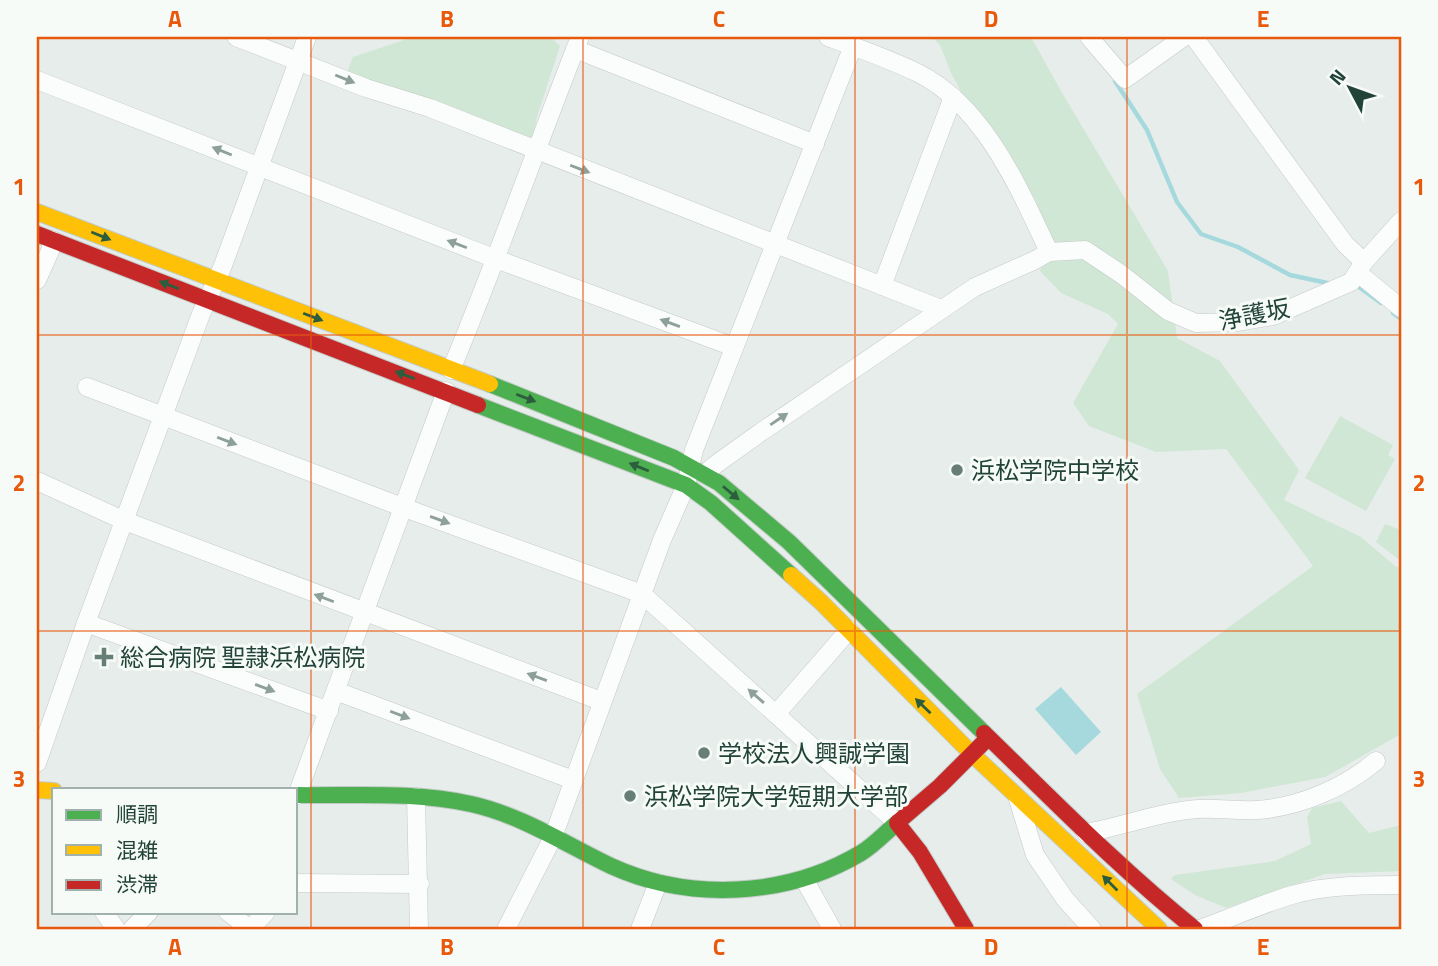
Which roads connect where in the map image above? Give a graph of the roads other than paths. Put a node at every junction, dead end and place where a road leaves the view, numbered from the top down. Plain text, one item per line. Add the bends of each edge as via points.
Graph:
1 (236, 37) edge
2 (307, 37) edge
3 (828, 37) edge
4 (1089, 37) edge
5 (1184, 37) edge
6 (1194, 37) edge
7 (577, 43) edge
8 (853, 47) junction
9 (298, 60) junction
10 (37, 80) edge
11 (953, 97) junction
12 (815, 144) junction
13 (534, 151) junction
14 (258, 166) junction
15 (37, 212) edge
16 (1401, 221) edge
17 (44, 237) edge
18 (775, 245) junction
19 (1049, 251) junction
20 (496, 259) junction
21 (1357, 272) junction
22 (215, 279) junction
23 (37, 281) edge
24 (882, 286) junction
25 (207, 300) junction
26 (1401, 308) edge
27 (941, 309) junction
28 (734, 347) junction
29 (451, 370) junction
30 (87, 387) dead end
31 (446, 391) junction
32 (163, 416) junction
33 (697, 470) junction
34 (37, 481) edge
35 (685, 485) junction
36 (402, 506) junction
37 (125, 521) junction
38 (642, 594) junction
39 (366, 614) junction
40 (86, 623) junction
41 (849, 630) junction
42 (336, 691) junction
43 (601, 701) junction
44 (329, 711) junction
45 (776, 713) junction
46 (988, 739) junction
47 (972, 754) junction
48 (1376, 761) dead end
49 (37, 763) edge
50 (573, 780) junction
51 (298, 790) edge
52 (298, 795) edge
53 (1017, 795) junction
54 (416, 797) junction
55 (897, 824) junction
56 (1086, 833) junction
57 (552, 837) junction
58 (804, 879) junction
59 (298, 883) edge
60 (658, 883) junction
61 (419, 884) junction
62 (1401, 885) edge
63 (105, 914) edge
64 (147, 914) edge
65 (231, 914) edge
66 (264, 914) edge
67 (116, 929) edge
68 (132, 929) edge
69 (250, 929) edge
70 (419, 929) edge
71 (506, 929) edge
72 (640, 929) edge
73 (832, 929) edge
74 (966, 929) edge
75 (1091, 929) edge
76 (1159, 929) edge
77 (1198, 929) edge

1 - 9 street
2 - 9 street
3 - 8 street
4 - 5 street via 1125,79
6 - 21 street via 1345,244
7 - 12 street
7 - 13 street
8 - 11 street via 919,74
8 - 12 street
9 -> 13 street
9 - 14 street
14 -> 10 street
11 - 19 street via 997,151
11 - 24 street
12 - 18 street
13 -> 18 street
13 - 20 street
20 -> 14 street
14 - 22 street
15 -> 22 street
16 - 21 street
17 - 23 street via 50,251
25 -> 17 street
18 - 24 street
18 - 28 street
19 - 21 street, 浄護坂 via 1085,250 1168,311 1196,323 1238,323 1273,316
19 - 27 street
28 -> 20 street
20 - 29 street
21 - 26 street
22 - 25 street
22 -> 29 street
24 - 27 street
31 -> 25 street
25 - 32 street
33 -> 27 street via 761,432
28 - 33 street via 694,450
29 -> 33 street
30 - 32 street
35 -> 31 street
31 - 36 street
32 -> 36 street
32 - 37 street
33 - 35 street
33 -> 46 street via 789,542
34 - 37 street
35 - 38 street
35 - 41 street via 764,549
36 -> 38 street
36 - 39 street
39 -> 37 street
37 - 40 street
38 - 43 street
45 -> 38 street
39 - 42 street
43 -> 39 street
40 -> 44 street
40 - 49 street
41 - 45 street
47 -> 41 street
42 - 44 street
42 -> 50 street
43 - 50 street
44 - 51 street
45 - 55 street
46 - 47 street
46 - 56 street
47 - 53 street
47 - 55 street
48 - 56 street via 1358,776 1289,805 1257,810 1197,809
50 - 57 street
52 - 54 street
53 - 75 street via 1035,855
76 -> 53 street
54 - 57 street via 471,804
54 - 61 street
55 - 58 street via 863,852
55 - 74 street via 920,852
56 - 77 street
57 - 60 street
57 - 71 street
58 - 60 street via 722,891
58 - 73 street
59 - 61 street
60 - 72 street
61 - 70 street
62 - 77 street via 1320,889
63 - 67 street
64 - 68 street
65 - 69 street
66 - 69 street

